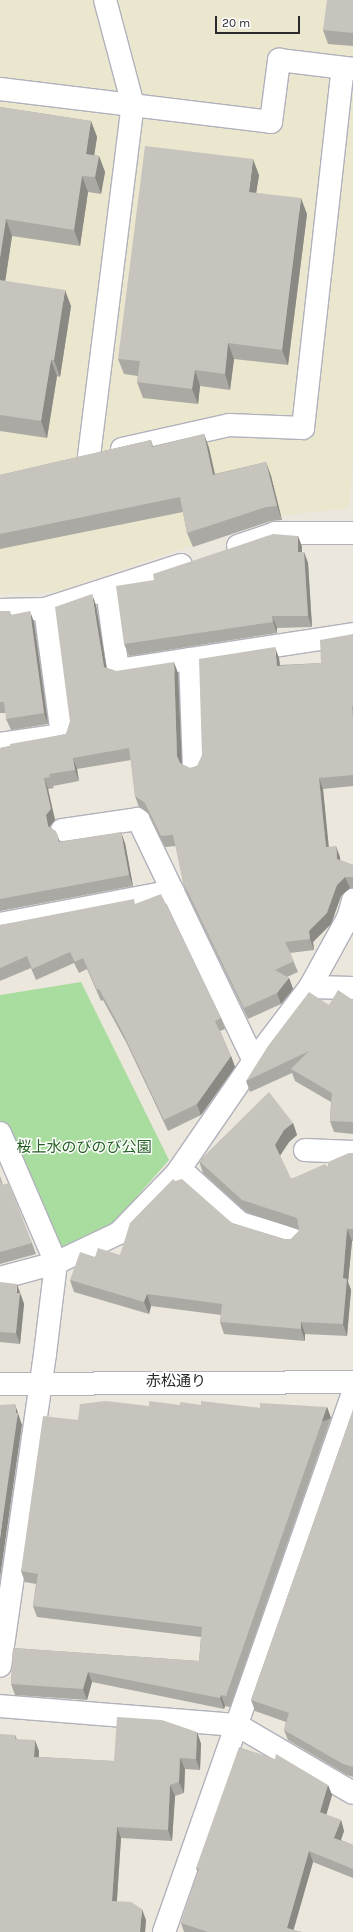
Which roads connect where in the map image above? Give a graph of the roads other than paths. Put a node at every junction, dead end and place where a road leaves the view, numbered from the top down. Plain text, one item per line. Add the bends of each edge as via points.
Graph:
1 (105, 0) edge
2 (348, 69) edge
3 (0, 89) edge
4 (133, 105) junction
5 (88, 456) junction
6 (66, 462) edge
7 (353, 533) edge
8 (107, 590) junction
9 (45, 609) junction
10 (0, 610) edge
11 (353, 634) edge
12 (190, 659) junction
13 (0, 744) edge
14 (194, 767) edge
15 (62, 830) dead end
16 (173, 891) junction
17 (353, 900) edge
18 (0, 924) edge
19 (310, 987) junction
20 (353, 988) edge
21 (254, 1061) junction
22 (0, 1133) edge
23 (305, 1150) dead end
24 (353, 1152) edge
25 (180, 1169) junction
26 (292, 1240) edge
27 (56, 1263) junction
28 (0, 1278) edge
29 (353, 1382) edge
30 (41, 1383) junction
31 (0, 1384) edge
32 (353, 1393) edge
33 (0, 1666) edge
34 (0, 1706) edge
35 (237, 1724) junction
36 (353, 1793) edge
37 (164, 1932) edge

1 - 4 street
2 - 4 street via 279,60 271,122
2 - 5 street via 303,428 229,425
3 - 4 street
4 - 5 street
5 - 6 street
7 - 8 street via 275,533
8 - 9 street
8 - 12 street via 118,670
9 - 10 street
9 - 13 street via 62,735
11 - 12 street
12 - 14 street
15 - 16 street via 138,820
16 - 18 street
16 - 21 street
17 - 19 street via 348,918
19 - 20 street
19 - 21 street
21 - 25 street
22 - 27 street
23 - 24 street
25 - 26 street via 240,1223
25 - 27 street via 119,1233
27 - 28 street
27 - 30 street
29 - 30 street, 赤松通り
30 - 31 street, 赤松通り
30 - 33 street
32 - 35 street
34 - 35 street
35 - 36 street
35 - 37 street

